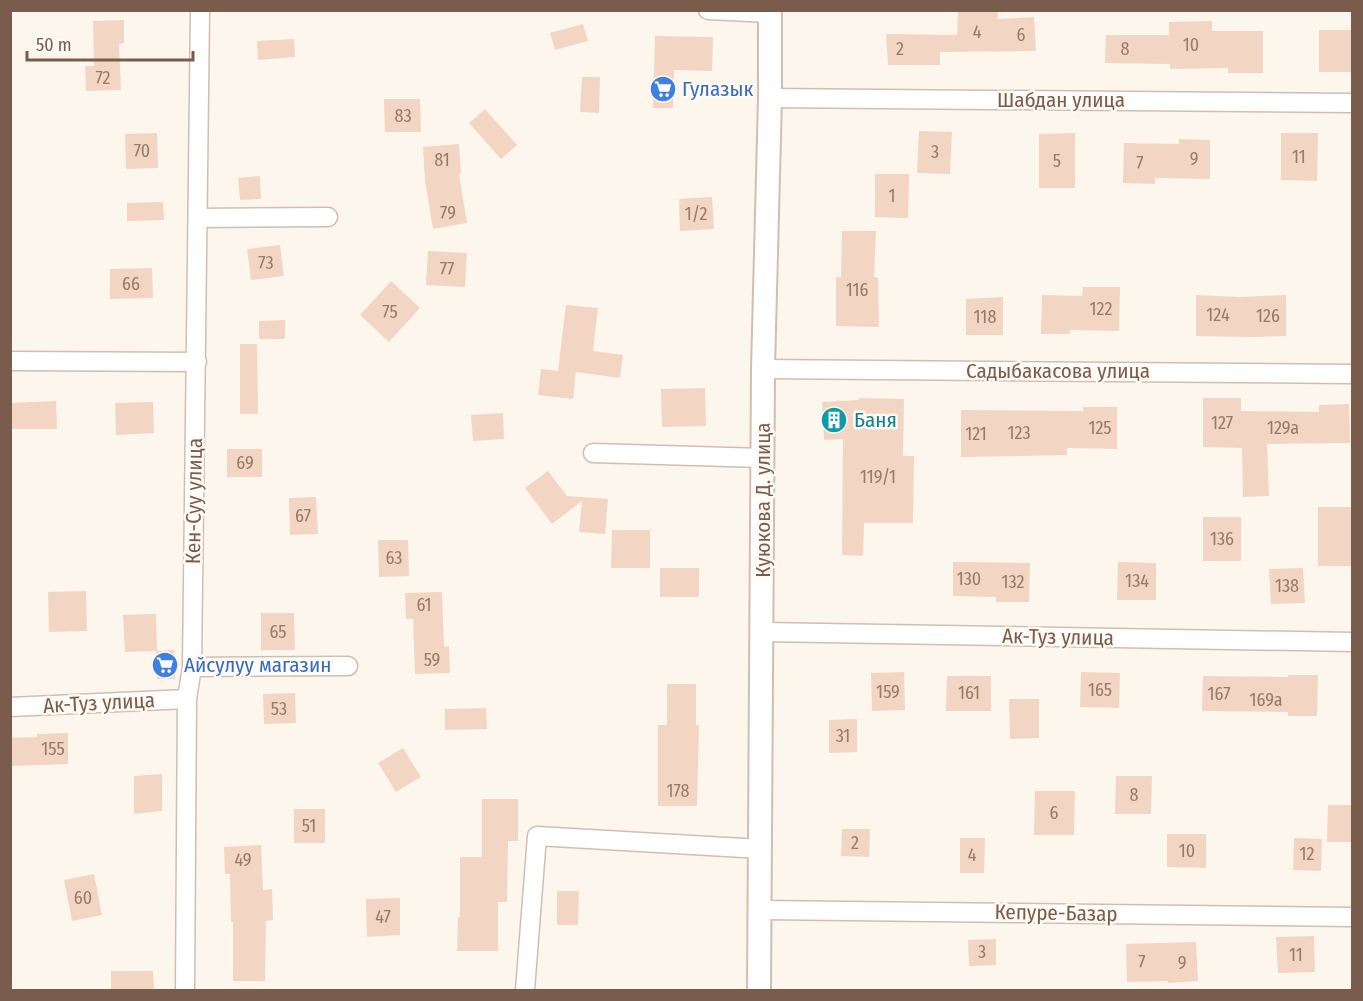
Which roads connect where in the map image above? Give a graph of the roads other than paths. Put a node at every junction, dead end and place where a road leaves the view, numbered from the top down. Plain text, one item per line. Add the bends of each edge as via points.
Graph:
1 (200, 10) edge
2 (708, 10) edge
3 (770, 12) edge
4 (770, 98) junction
5 (1353, 103) edge
6 (328, 217) dead end
7 (199, 218) junction
8 (10, 362) edge
9 (197, 362) junction
10 (763, 369) junction
11 (1353, 374) edge
12 (593, 453) dead end
13 (763, 458) junction
14 (763, 632) junction
15 (1353, 642) edge
16 (348, 666) dead end
17 (192, 667) junction
18 (187, 699) junction
19 (10, 707) edge
20 (761, 849) junction
21 (759, 909) junction
22 (1353, 916) edge
23 (185, 990) edge
24 (525, 990) edge
25 (759, 990) edge

1 - 7 street, Кен-Суу улица
2 - 3 street
3 - 4 street, Куюкова Д. улица
4 - 5 street, Шабдан улица
4 - 10 street, Куюкова Д. улица
6 - 7 street
7 - 9 street, Кен-Суу улица
8 - 9 street
9 - 17 street, Кен-Суу улица
10 - 11 street, Садыбакасова улица
10 - 13 street, Куюкова Д. улица
12 - 13 street
13 - 14 street, Куюкова Д. улица
14 - 15 street, Ак-Туз улица
14 - 20 street, Куюкова Д. улица
16 - 17 street
17 - 18 street, Кен-Суу улица
18 - 19 street, Ак-Туз улица
18 - 23 street, Кен-Суу улица
20 - 21 street, Куюкова Д. улица
20 - 24 street via 537,836
21 - 22 street, Кепуре-Базар
21 - 25 street, Куюкова Д. улица

